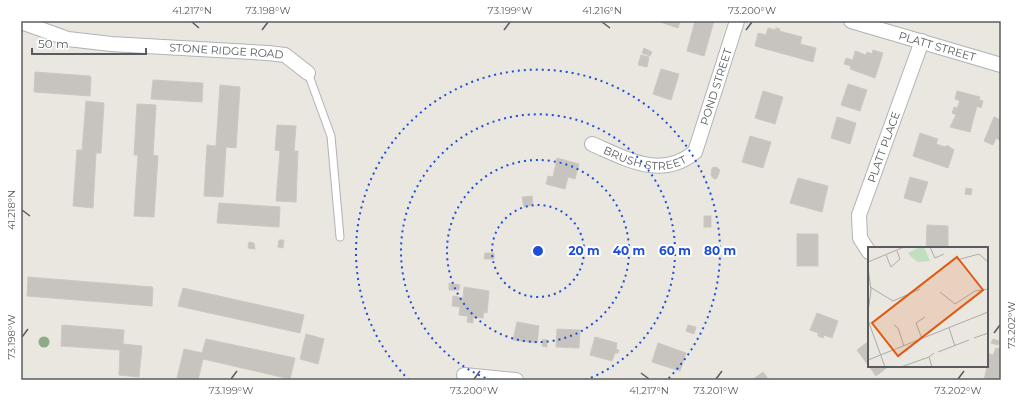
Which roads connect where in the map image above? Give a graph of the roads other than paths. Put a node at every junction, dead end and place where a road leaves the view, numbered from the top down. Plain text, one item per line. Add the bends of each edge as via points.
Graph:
1 (737, 21) edge
2 (851, 21) edge
3 (21, 22) edge
4 (922, 41) junction
5 (1001, 65) edge
6 (308, 73) joint
7 (592, 144) dead end
8 (696, 152) joint
9 (340, 238) dead end
10 (868, 250) edge
11 (464, 375) dead end
12 (516, 380) edge

1 - 8 street, POND STREET
2 - 4 street, PLATT STREET
3 - 6 street, STONE RIDGE ROAD via 68,39 111,44 268,52 284,56
4 - 5 street, PLATT STREET
4 - 10 street, PLATT PLACE via 859,215 860,238
6 - 9 lane via 331,136
7 - 8 street, BRUSH STREET via 648,165 678,164
11 - 12 street

